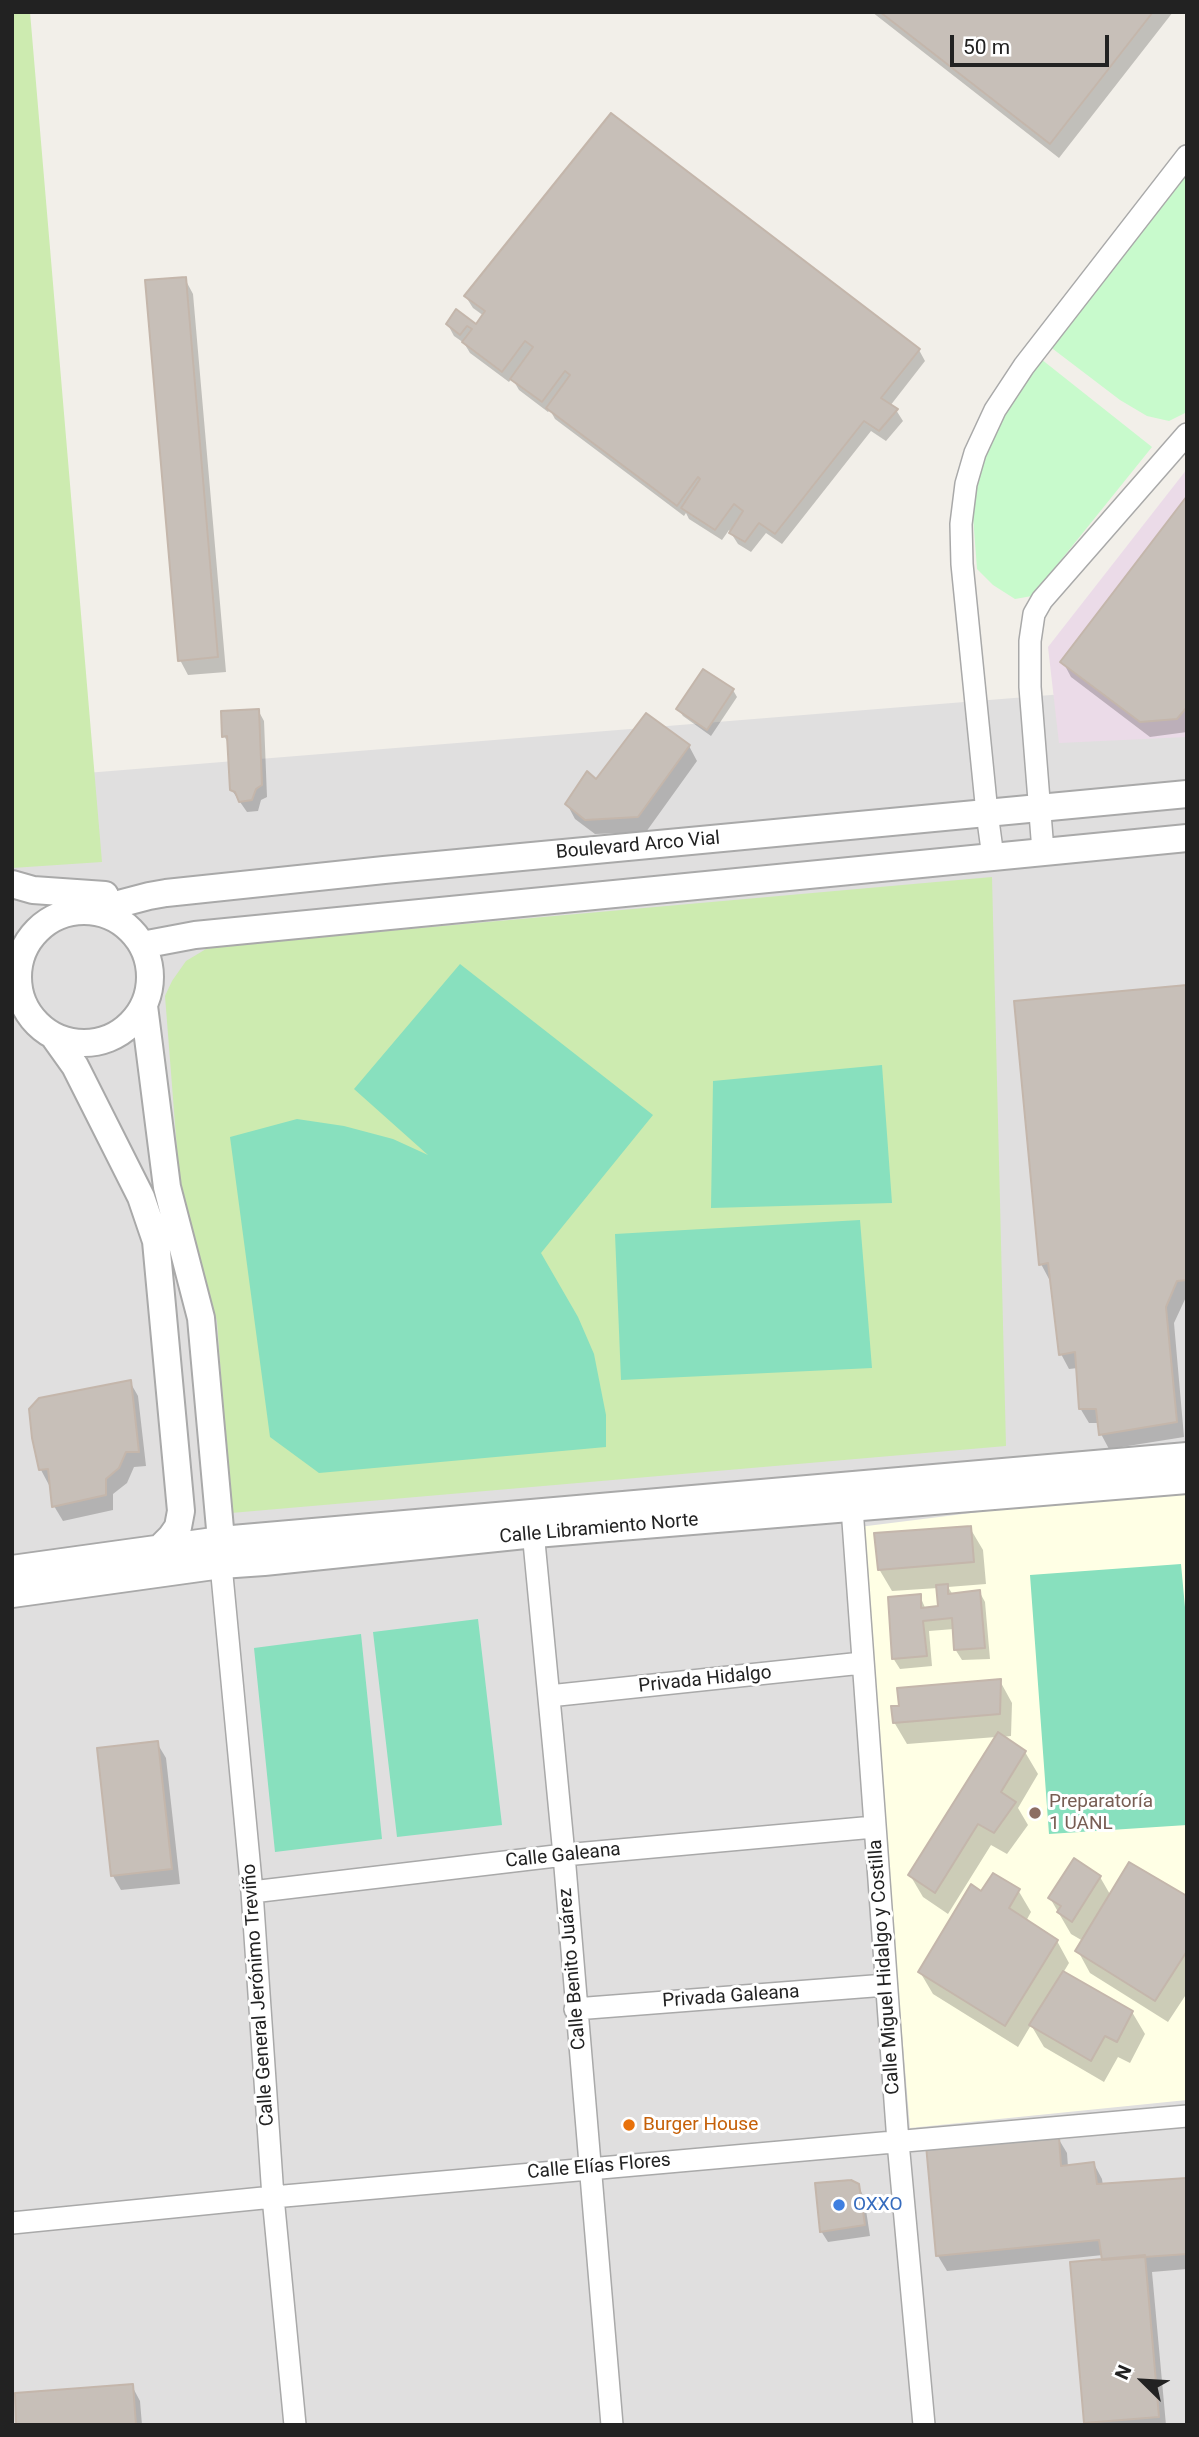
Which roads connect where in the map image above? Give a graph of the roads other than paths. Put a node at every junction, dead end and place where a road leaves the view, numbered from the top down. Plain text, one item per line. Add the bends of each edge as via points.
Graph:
1 (1187, 156) edge
2 (1187, 434) edge
3 (1187, 794) edge
4 (1040, 806) junction
5 (987, 813) junction
6 (1187, 838) edge
7 (1043, 851) junction
8 (993, 857) junction
9 (12, 884) edge
10 (149, 896) junction
11 (92, 911) junction
12 (142, 945) junction
13 (15, 966) edge
14 (144, 1006) junction
15 (55, 1038) junction
16 (156, 1241) junction
17 (1187, 1456) edge
18 (1187, 1480) edge
19 (851, 1497) junction
20 (532, 1524) junction
21 (158, 1550) junction
22 (221, 1553) junction
23 (12, 1569) edge
24 (12, 1594) edge
25 (862, 1663) junction
26 (548, 1696) junction
27 (874, 1827) junction
28 (564, 1855) junction
29 (252, 1892) junction
30 (886, 1984) junction
31 (576, 2009) junction
32 (1187, 2116) edge
33 (898, 2142) junction
34 (590, 2168) junction
35 (273, 2197) junction
36 (12, 2222) edge
37 (295, 2425) edge
38 (612, 2425) edge
39 (924, 2425) edge

1 - 5 street via 1024,366 995,410 975,453 961,524 962,564
2 - 4 street via 1034,614 1030,687
3 - 4 street, Boulevard Arco Vial
4 - 5 street, Boulevard Arco Vial
4 - 7 street
5 - 8 street
5 - 10 street, Boulevard Arco Vial
6 - 7 street
7 - 8 street
8 - 12 street via 195,935
9 - 10 street via 86,895
10 - 11 street, Boulevard Arco Vial
11 - 12 street via 112,917
11 - 13 street via 52,919 35,932
12 - 14 street via 149,965
13 - 15 street via 26,1010
14 - 15 street via 116,1036 75,1044
14 - 22 street via 167,1187 201,1318
15 - 16 street via 75,1066 141,1197
16 - 21 street via 181,1511 178,1527
16 - 22 street via 185,1298
17 - 19 street, Calle Libramiento Norte
18 - 19 street, Calle Libramiento Norte
19 - 20 street, Calle Libramiento Norte
19 - 25 street, Calle Miguel Hidalgo y Costilla
20 - 22 street, Calle Libramiento Norte via 264,1562
20 - 26 street, Calle Benito Juárez
21 - 22 street, Calle Libramiento Norte
21 - 23 street, Calle Libramiento Norte
22 - 24 street, Calle Libramiento Norte
22 - 29 street, Calle General Jerónimo Treviño
25 - 26 street, Privada Hidalgo
25 - 27 street, Calle Miguel Hidalgo y Costilla
26 - 28 street, Calle Benito Juárez
27 - 28 street, Calle Galeana
27 - 30 street, Calle Miguel Hidalgo y Costilla
28 - 29 street, Calle Galeana
28 - 31 street, Calle Benito Juárez
29 - 35 street, Calle General Jerónimo Treviño
30 - 31 street, Privada Galeana
30 - 33 street, Calle Miguel Hidalgo y Costilla
31 - 34 street, Calle Benito Juárez
32 - 33 street, Calle Elías Flores
33 - 34 street, Calle Elías Flores
33 - 39 street, Calle Miguel Hidalgo y Costilla
34 - 35 street, Calle Elías Flores
34 - 38 street, Calle Benito Juárez
35 - 36 street, Calle Elías Flores
35 - 37 street, Calle General Jerónimo Treviño

